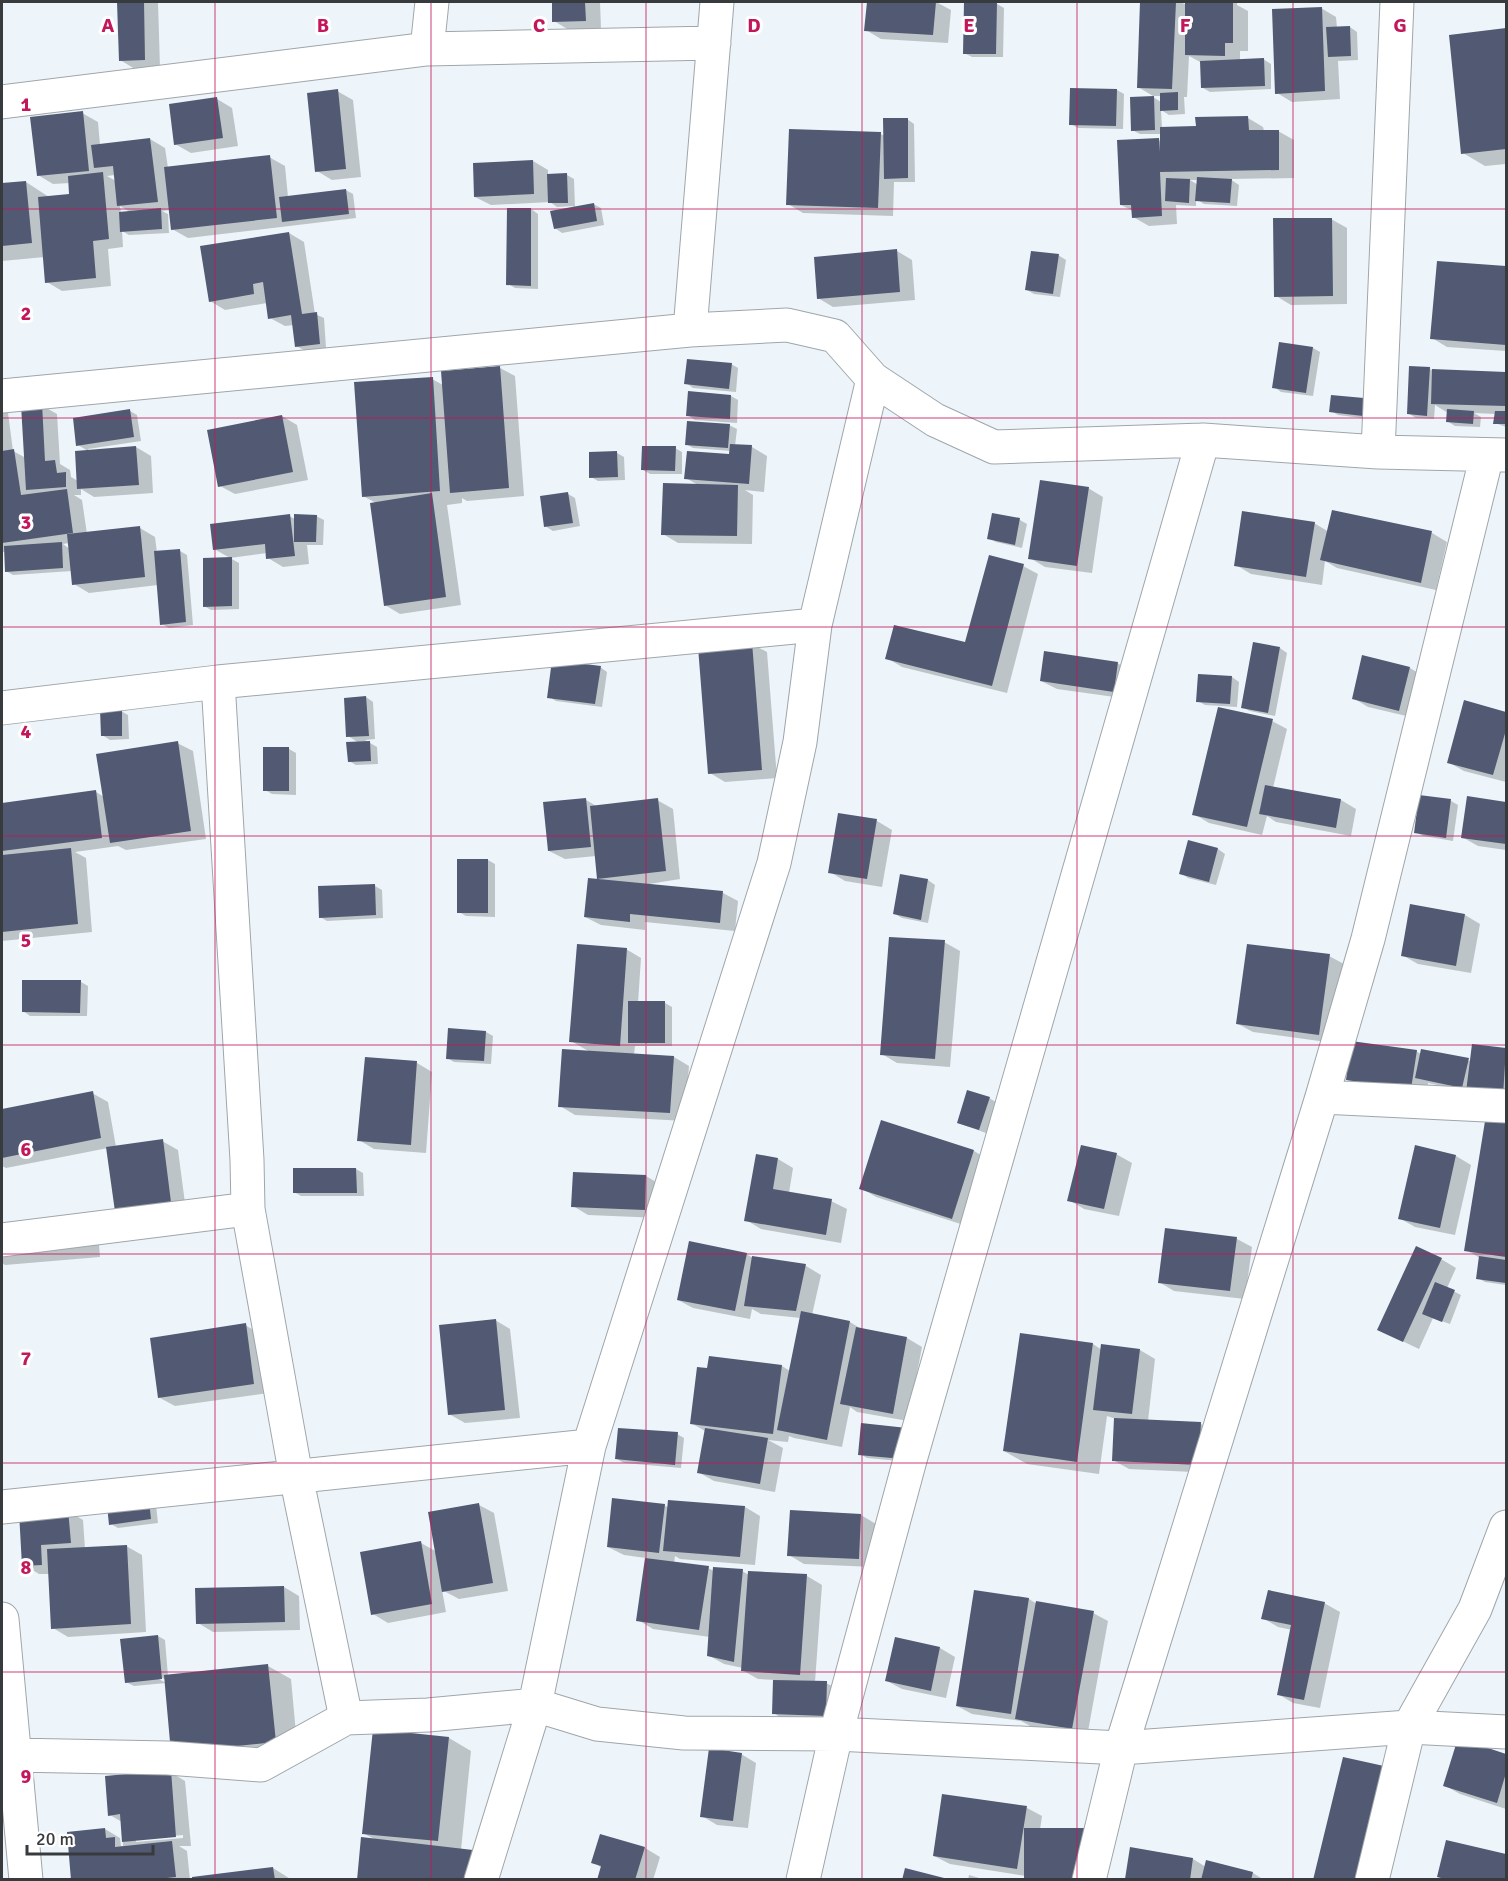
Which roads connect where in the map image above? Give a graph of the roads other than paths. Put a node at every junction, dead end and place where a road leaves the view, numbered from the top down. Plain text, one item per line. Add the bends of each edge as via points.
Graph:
1 (432, 2) edge
2 (717, 2) edge
3 (1397, 2) edge
4 (714, 43) junction
5 (427, 49) junction
6 (2, 102) edge
7 (690, 330) junction
8 (873, 379) junction
9 (2, 396) edge
10 (1203, 440) junction
11 (1378, 452) junction
12 (1497, 455) edge
13 (815, 625) junction
14 (218, 682) junction
15 (2, 708) edge
16 (1322, 1097) junction
17 (1506, 1106) edge
18 (248, 1209) junction
19 (2, 1240) edge
20 (590, 1446) junction
21 (296, 1476) junction
22 (2, 1507) edge
23 (1506, 1527) edge
24 (2, 1618) edge
25 (535, 1705) junction
26 (346, 1718) junction
27 (1409, 1727) junction
28 (1506, 1732) edge
29 (836, 1734) junction
30 (1121, 1748) junction
31 (13, 1755) junction
32 (26, 1880) edge
33 (481, 1880) edge
34 (803, 1880) edge
35 (1089, 1880) edge
36 (1372, 1880) edge

1 - 5 street
2 - 4 street
3 - 11 street
4 - 5 street
4 - 7 street
5 - 6 street
7 - 8 street via 787,325 836,336
7 - 9 street
8 - 10 street via 935,420 994,447
8 - 13 street
10 - 11 street
10 - 29 street via 910,1460
11 - 12 street
12 - 16 street
13 - 14 street
13 - 20 street via 800,742 774,862
14 - 15 street
14 - 18 street
16 - 17 street
16 - 30 street
18 - 19 street
18 - 21 street
20 - 21 street
20 - 25 street
21 - 22 street
21 - 26 street
23 - 27 street via 1475,1609
24 - 31 street
25 - 26 street
25 - 29 street via 597,1724 684,1733
25 - 33 street
26 - 31 street via 261,1765 168,1758
27 - 28 street
27 - 30 street
27 - 36 street
29 - 30 street
29 - 34 street
30 - 35 street
31 - 32 street

